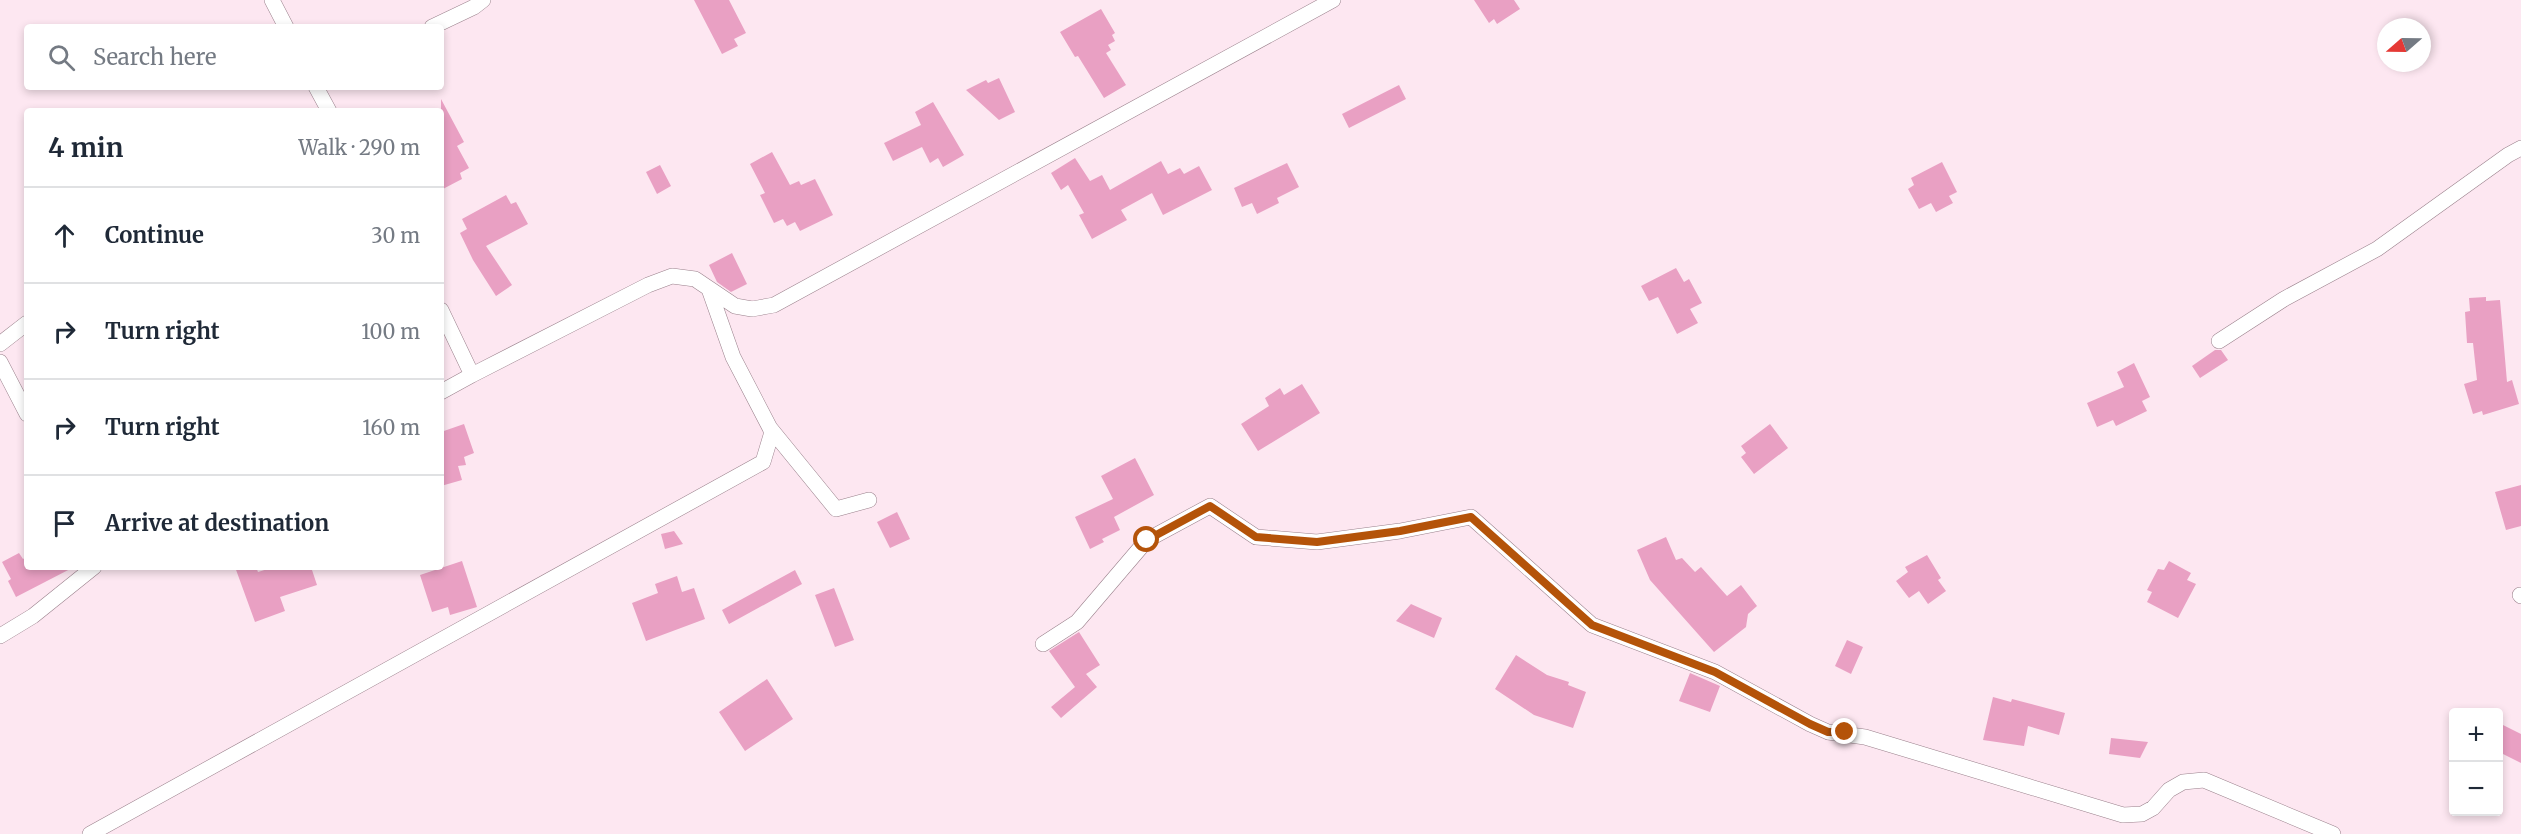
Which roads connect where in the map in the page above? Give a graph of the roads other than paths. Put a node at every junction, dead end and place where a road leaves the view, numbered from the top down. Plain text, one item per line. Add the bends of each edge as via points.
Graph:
1 (272, 0) edge
2 (483, 0) edge
3 (1333, 0) edge
4 (284, 24) edge
5 (438, 24) edge
6 (318, 90) edge
7 (327, 108) edge
8 (2521, 148) edge
9 (709, 289) junction
10 (444, 316) edge
11 (24, 325) edge
12 (2219, 340) dead end
13 (0, 344) edge
14 (0, 362) edge
15 (472, 375) junction
16 (444, 390) edge
17 (24, 408) edge
18 (770, 428) junction
19 (869, 500) dead end
20 (90, 570) edge
21 (0, 636) edge
22 (1043, 644) dead end
23 (90, 834) edge
24 (2333, 834) edge

1 - 4 street
2 - 5 street
3 - 9 street via 774,305 752,309 735,306
6 - 7 street
8 - 12 street via 2377,249 2284,299
9 - 15 street via 695,279 672,276
9 - 18 street via 734,357
10 - 15 street
11 - 13 street
14 - 17 street
15 - 16 street
18 - 19 street via 836,509
18 - 23 street via 763,462
20 - 21 street via 33,616
22 - 24 street via 1077,622 1147,540 1210,506 1256,537 1317,542 1471,517 1592,625 1715,672 1828,732 1865,736 2123,815 2142,814 2183,782 2204,780

